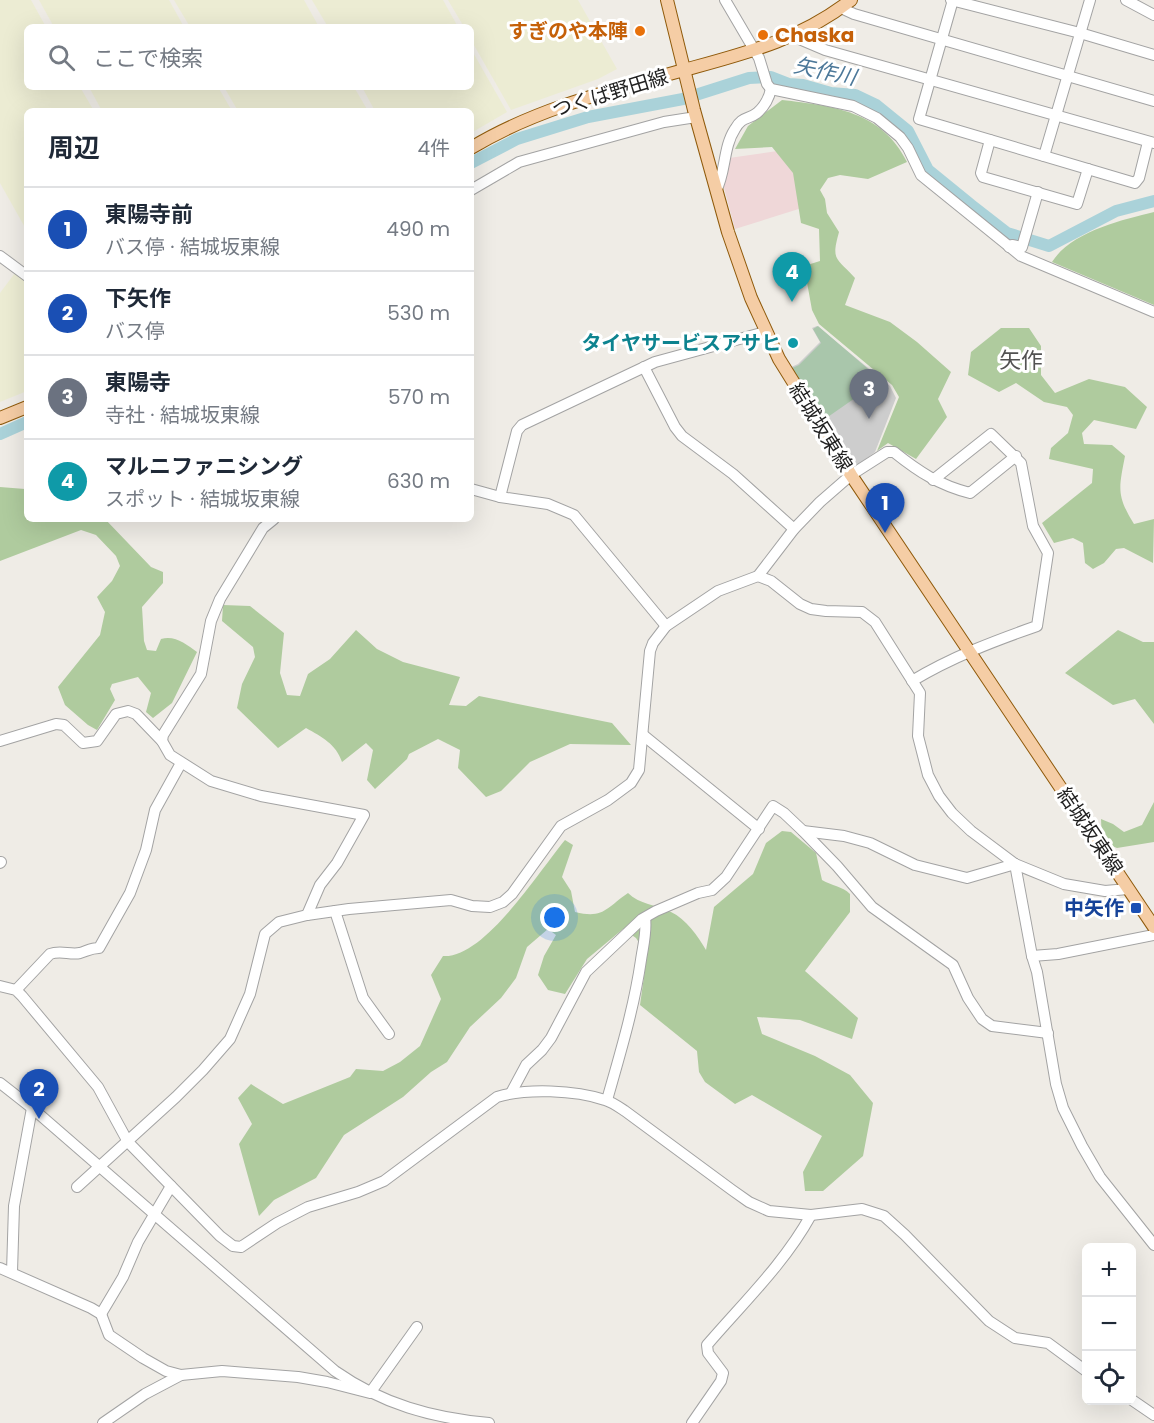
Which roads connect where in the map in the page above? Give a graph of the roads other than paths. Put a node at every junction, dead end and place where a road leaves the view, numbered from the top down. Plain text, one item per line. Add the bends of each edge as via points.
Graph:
1 (667, 0) edge
2 (725, 0) edge
3 (952, 0) edge
4 (1090, 0) edge
5 (1126, 0) edge
6 (846, 4) edge
7 (1154, 15) edge
8 (1080, 33) junction
9 (792, 36) junction
10 (942, 40) junction
11 (755, 51) junction
12 (1154, 55) edge
13 (686, 76) junction
14 (1067, 76) junction
15 (931, 79) junction
16 (769, 87) junction
17 (1154, 101) edge
18 (695, 114) junction
19 (1056, 116) junction
20 (990, 140) junction
21 (1151, 143) edge
22 (474, 146) edge
23 (1044, 156) junction
24 (1088, 169) junction
25 (474, 188) edge
26 (716, 191) junction
27 (1038, 192) junction
28 (1009, 247) junction
29 (0, 255) edge
30 (24, 274) edge
31 (1154, 312) edge
32 (765, 332) junction
33 (644, 367) junction
34 (24, 408) edge
35 (0, 418) edge
36 (1016, 456) junction
37 (852, 475) junction
38 (933, 480) junction
39 (474, 490) edge
40 (500, 497) junction
41 (270, 522) edge
42 (794, 529) junction
43 (758, 576) junction
44 (666, 626) junction
45 (970, 651) junction
46 (912, 681) junction
47 (643, 735) junction
48 (0, 741) edge
49 (162, 741) junction
50 (181, 763) junction
51 (759, 829) junction
52 (803, 831) junction
53 (1015, 864) junction
54 (1128, 889) junction
55 (335, 911) junction
56 (308, 915) junction
57 (645, 918) junction
58 (1153, 923) edge
59 (1154, 935) edge
60 (1032, 956) junction
61 (0, 986) edge
62 (16, 990) junction
63 (389, 1034) dead end
64 (1048, 1034) junction
65 (0, 1083) edge
66 (511, 1093) junction
67 (607, 1100) junction
68 (32, 1108) junction
69 (128, 1142) junction
70 (99, 1167) junction
71 (171, 1186) junction
72 (77, 1187) dead end
73 (154, 1214) junction
74 (811, 1215) junction
75 (1154, 1244) edge
76 (0, 1268) edge
77 (12, 1272) junction
78 (100, 1314) junction
79 (417, 1327) dead end
80 (1082, 1368) edge
81 (181, 1375) junction
82 (370, 1393) junction
83 (1136, 1403) edge
84 (1154, 1415) edge
85 (103, 1423) edge
86 (489, 1423) edge
87 (693, 1423) edge

1 - 13 main road, つくば野田線
2 - 11 street
3 - 8 street
3 - 10 street
4 - 8 street
5 - 7 street
6 - 9 main road
6 - 10 street via 854,14
8 - 12 street
8 - 14 street
9 - 11 main road
9 - 15 street via 825,50
10 - 14 street
10 - 15 street
11 - 13 main road
11 - 16 street
13 - 18 main road, 結城坂東線
13 - 22 main road, つくば野田線 via 631,84 515,125
14 - 17 street
14 - 19 street
15 - 19 street
15 - 20 street via 919,119
16 - 26 street via 769,98 756,114 744,118 734,130
16 - 28 street via 853,106 877,118 900,137 921,175
18 - 25 street via 519,162
18 - 26 main road, 結城坂東線
19 - 21 street
19 - 23 street
20 - 23 street
20 - 27 street via 983,177
21 - 24 street via 1135,183
23 - 24 street
24 - 27 street via 1077,204
26 - 32 main road, 結城坂東線 via 738,265
27 - 28 street via 1022,247
28 - 31 street via 1033,262
29 - 30 street
32 - 33 street
32 - 37 main road, 結城坂東線
33 - 40 street via 522,425 517,431
33 - 42 street via 682,436 733,474
34 - 35 main road
36 - 38 street via 970,493
36 - 38 street via 991,434
36 - 45 street via 1021,463 1033,525 1048,553 1037,626
37 - 38 street via 887,452 894,452
37 - 42 street
37 - 45 main road, 結城坂東線
39 - 40 street
40 - 44 street via 548,504 574,515
41 - 49 street via 220,599 210,621 201,674
42 - 43 street
43 - 44 street via 718,591
43 - 46 street via 811,609 862,612 875,622
44 - 47 street via 650,651
45 - 46 street
45 - 54 main road, 結城坂東線
46 - 53 street via 920,693 918,736 928,775 939,796 971,831
47 - 51 street
47 - 55 street via 639,770 632,783 561,826 503,902 482,907 451,900
48 - 49 street via 56,724 64,725 83,743 97,741 116,714 128,711 136,714
49 - 50 street via 170,755
50 - 56 street via 234,789 364,815 320,885
50 - 62 street via 155,810 130,893 99,948 50,954
51 - 52 street via 773,806
51 - 57 street via 726,877 712,890
52 - 53 street via 870,843 915,865 967,878
52 - 64 street via 872,907 953,965 982,1019 992,1026
53 - 54 street via 1064,884 1105,891
53 - 60 street
54 - 58 main road, 結城坂東線
55 - 56 street
55 - 63 street via 363,998
56 - 69 street via 279,922 265,934 250,994 230,1039
57 - 66 street via 586,972 550,1038 526,1065
57 - 67 street via 639,977
59 - 60 street
60 - 64 street
61 - 62 street
62 - 69 street via 98,1087
64 - 75 street via 1056,1084 1074,1130 1100,1177
65 - 68 street
66 - 67 street via 581,1094
66 - 71 street via 485,1104 384,1180 308,1207 241,1247 220,1236
67 - 74 street via 749,1202 769,1211
68 - 70 street
68 - 77 street via 14,1206
69 - 70 street
69 - 71 street
70 - 72 street
70 - 73 street
71 - 73 street
73 - 78 street
73 - 82 street via 314,1354
74 - 80 street via 862,1209 884,1216 989,1321 1015,1338 1048,1343
74 - 87 street via 777,1265 707,1346 723,1373
76 - 77 street
77 - 78 street
78 - 81 street via 109,1335 142,1358
79 - 82 street
81 - 82 street via 246,1371 308,1378
81 - 85 street
82 - 86 street via 425,1416
83 - 84 street

